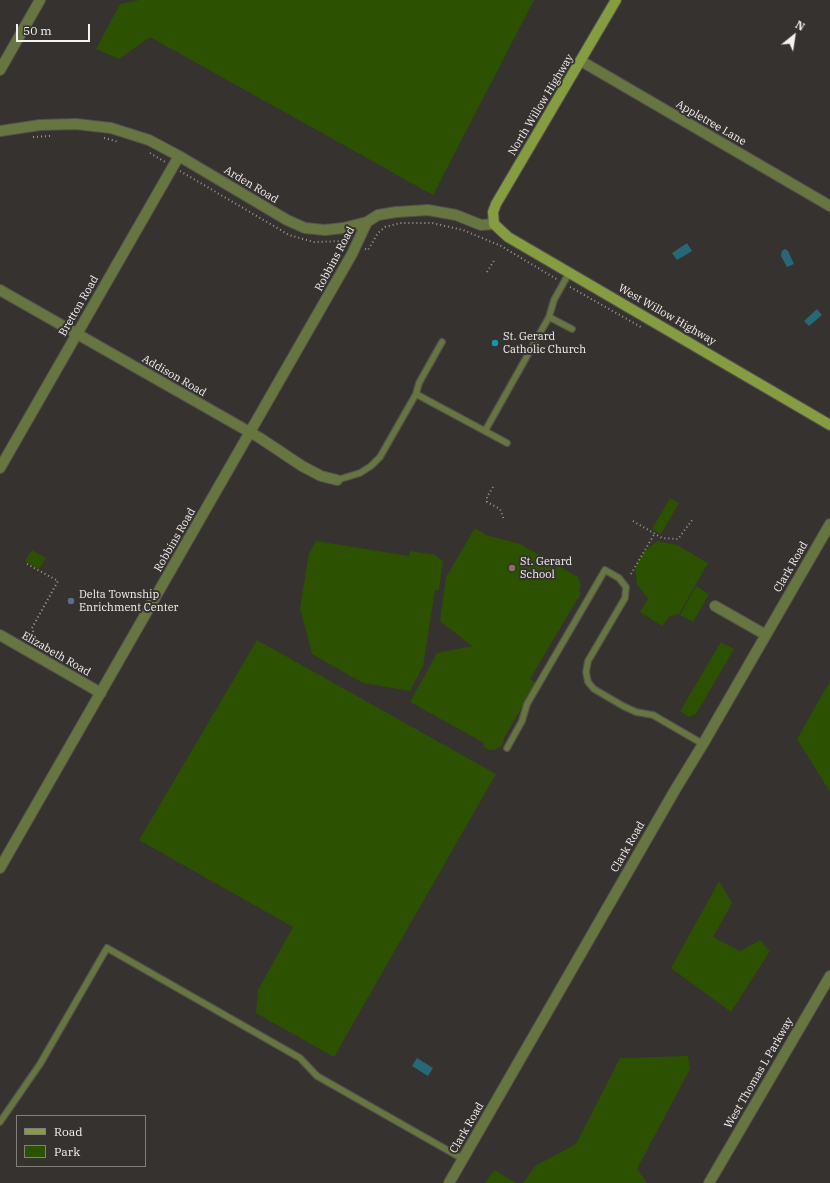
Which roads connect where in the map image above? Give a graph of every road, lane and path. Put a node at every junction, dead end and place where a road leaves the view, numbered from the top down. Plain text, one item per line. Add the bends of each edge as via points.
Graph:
1 (40, 0) edge
2 (616, 0) edge
3 (581, 61) junction
4 (0, 70) edge
5 (0, 131) edge
6 (56, 135) dead end
7 (32, 137) dead end
8 (104, 138) dead end
9 (120, 142) dead end
10 (149, 152) dead end
11 (179, 156) junction
12 (173, 167) junction
13 (830, 206) edge
14 (367, 222) junction
15 (494, 224) junction
16 (356, 246) junction
17 (495, 259) dead end
18 (487, 272) dead end
19 (569, 273) junction
20 (564, 283) junction
21 (0, 290) edge
22 (549, 317) junction
23 (572, 328) dead end
24 (644, 329) dead end
25 (76, 335) junction
26 (442, 342) dead end
27 (416, 394) junction
28 (830, 425) edge
29 (485, 431) junction
30 (250, 433) junction
31 (507, 443) dead end
32 (0, 468) edge
33 (337, 480) joint
34 (493, 486) dead end
35 (693, 519) dead end
36 (504, 520) dead end
37 (633, 521) dead end
38 (830, 524) edge
39 (655, 533) junction
40 (27, 564) dead end
41 (631, 574) dead end
42 (715, 606) dead end
43 (0, 635) edge
44 (766, 635) junction
45 (31, 640) dead end
46 (101, 693) junction
47 (703, 744) junction
48 (507, 748) dead end
49 (0, 868) edge
50 (829, 979) edge
51 (0, 1122) edge
52 (462, 1159) junction
53 (449, 1183) edge
54 (709, 1183) edge

1 - 4 street
2 - 3 street, North Willow Highway
3 - 13 street, Appletree Lane
3 - 15 street, North Willow Highway via 496,204 493,212
5 - 11 street, Arden Road via 40,124 76,124 111,128 149,140
6 - 7 path
8 - 9 path
10 - 12 path
11 - 12 street, Bretton Road
11 - 14 street, Arden Road via 305,228 325,230
12 - 16 path via 289,235 314,242 345,241
12 - 25 street, Bretton Road
14 - 15 street, Arden Road via 378,215 428,210 456,215 481,224
14 - 16 street, Robbins Road
15 - 19 street, West Willow Highway via 508,237
16 - 20 path via 368,250 378,233 385,227 400,223 432,223 462,230 501,246
16 - 30 street, Robbins Road
17 - 18 path
19 - 20 lane
19 - 28 street, West Willow Highway
20 - 22 lane via 554,300
20 - 24 path
21 - 25 street, Addison Road
22 - 23 lane
22 - 29 lane
25 - 30 street, Addison Road
25 - 32 street, Bretton Road
26 - 27 lane via 418,383
27 - 29 lane
27 - 33 lane via 380,457 360,472
29 - 31 lane
30 - 33 street, Addison Road via 302,466 321,476
30 - 46 street, Robbins Road
34 - 36 path via 487,502 500,509
35 - 39 path via 678,539 662,538
37 - 39 path
38 - 44 street, Clark Road
39 - 41 path
40 - 45 path via 58,582 32,628 34,634
42 - 44 street
43 - 46 street, Elizabeth Road
44 - 47 street, Clark Road
46 - 49 street, Robbins Road
47 - 48 lane via 653,716 623,706 594,689 588,682 588,661 625,598 626,587 619,578 605,570 527,704 522,721
47 - 52 street, Clark Road
50 - 54 street, West Thomas L Parkway
51 - 52 lane via 40,1064 107,948 300,1058 317,1076
52 - 53 street, Clark Road

